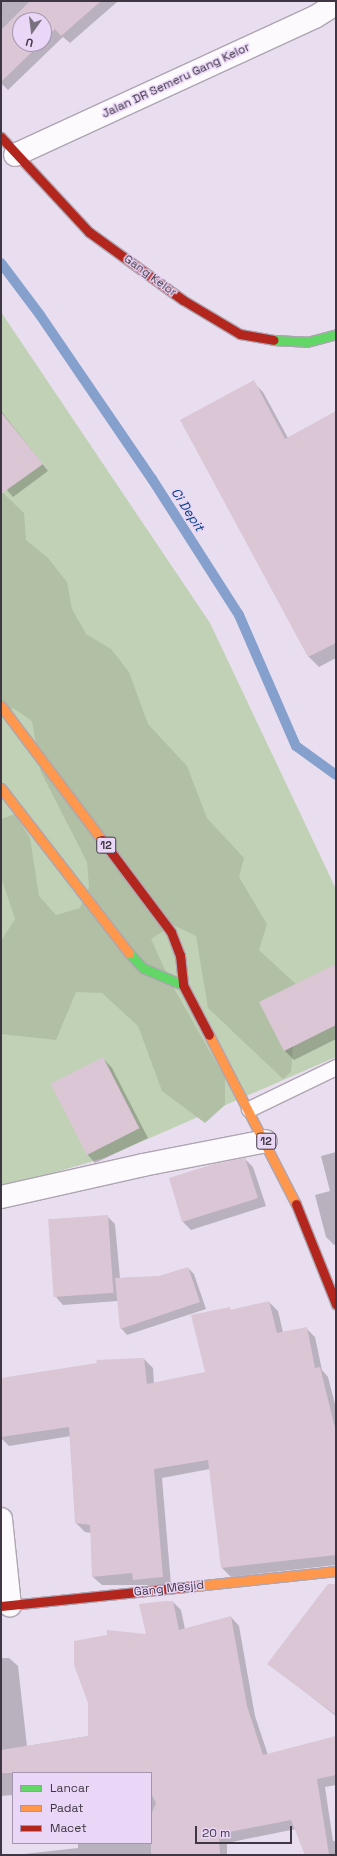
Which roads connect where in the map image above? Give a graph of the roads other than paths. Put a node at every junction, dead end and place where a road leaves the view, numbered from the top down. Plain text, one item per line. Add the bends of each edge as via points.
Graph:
1 (336, 4) edge
2 (1, 137) edge
3 (15, 155) junction
4 (336, 334) edge
5 (1, 706) edge
6 (1, 788) edge
7 (183, 985) junction
8 (336, 1067) edge
9 (249, 1109) junction
10 (266, 1141) junction
11 (1, 1197) edge
12 (336, 1304) edge
13 (1, 1519) edge
14 (336, 1572) edge
15 (5, 1606) edge

1 - 3 street, Jalan DR Semeru Gang Kelor via 315,17
2 - 3 main road, Gang Kelor
3 - 4 main road, Gang Kelor via 90,232 183,300 240,334 264,340 307,342
5 - 7 main road, 12 via 171,932 178,950
6 - 7 main road via 135,961 143,968
7 - 9 main road, 12
8 - 9 lane
9 - 10 main road, 12
10 - 11 street
10 - 12 main road, 12 via 296,1203
13 - 15 street
14 - 15 main road, Gang Mesjid

